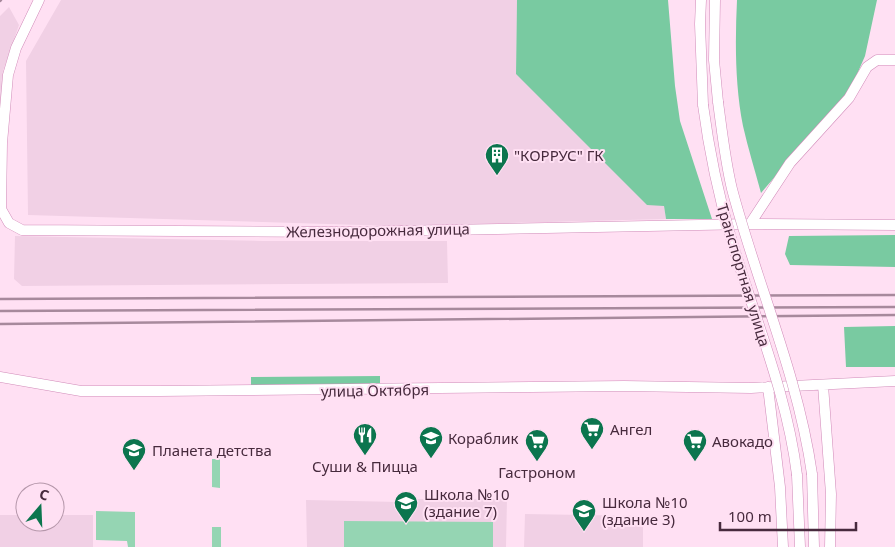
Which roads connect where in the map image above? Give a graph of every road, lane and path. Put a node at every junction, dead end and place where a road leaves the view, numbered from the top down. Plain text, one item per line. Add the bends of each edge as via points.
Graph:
1 (39, 0) edge
2 (701, 0) edge
3 (715, 0) edge
4 (895, 60) edge
5 (750, 224) junction
6 (895, 225) edge
7 (0, 377) edge
8 (895, 381) edge
9 (823, 385) junction
10 (768, 387) junction
11 (783, 547) edge
12 (800, 547) edge
13 (814, 547) edge
14 (830, 547) edge

1 - 5 street, Железнодорожная улица via 16,48 8,75 2,144 1,208 9,223 22,230 339,232
2 - 12 street, Транспортная улица, bridge via 700,71 718,191 789,424 797,475
3 - 13 street, Транспортная улица, bridge via 714,51 723,144 732,187 802,421 812,474
4 - 5 street via 877,60 867,67 849,98 790,163
5 - 6 street, Железнодорожная улица
7 - 10 street, улица Октября via 82,391
8 - 9 street, улица Октября
9 - 10 street, улица Октября
9 - 14 street via 831,494
10 - 11 street via 780,486

